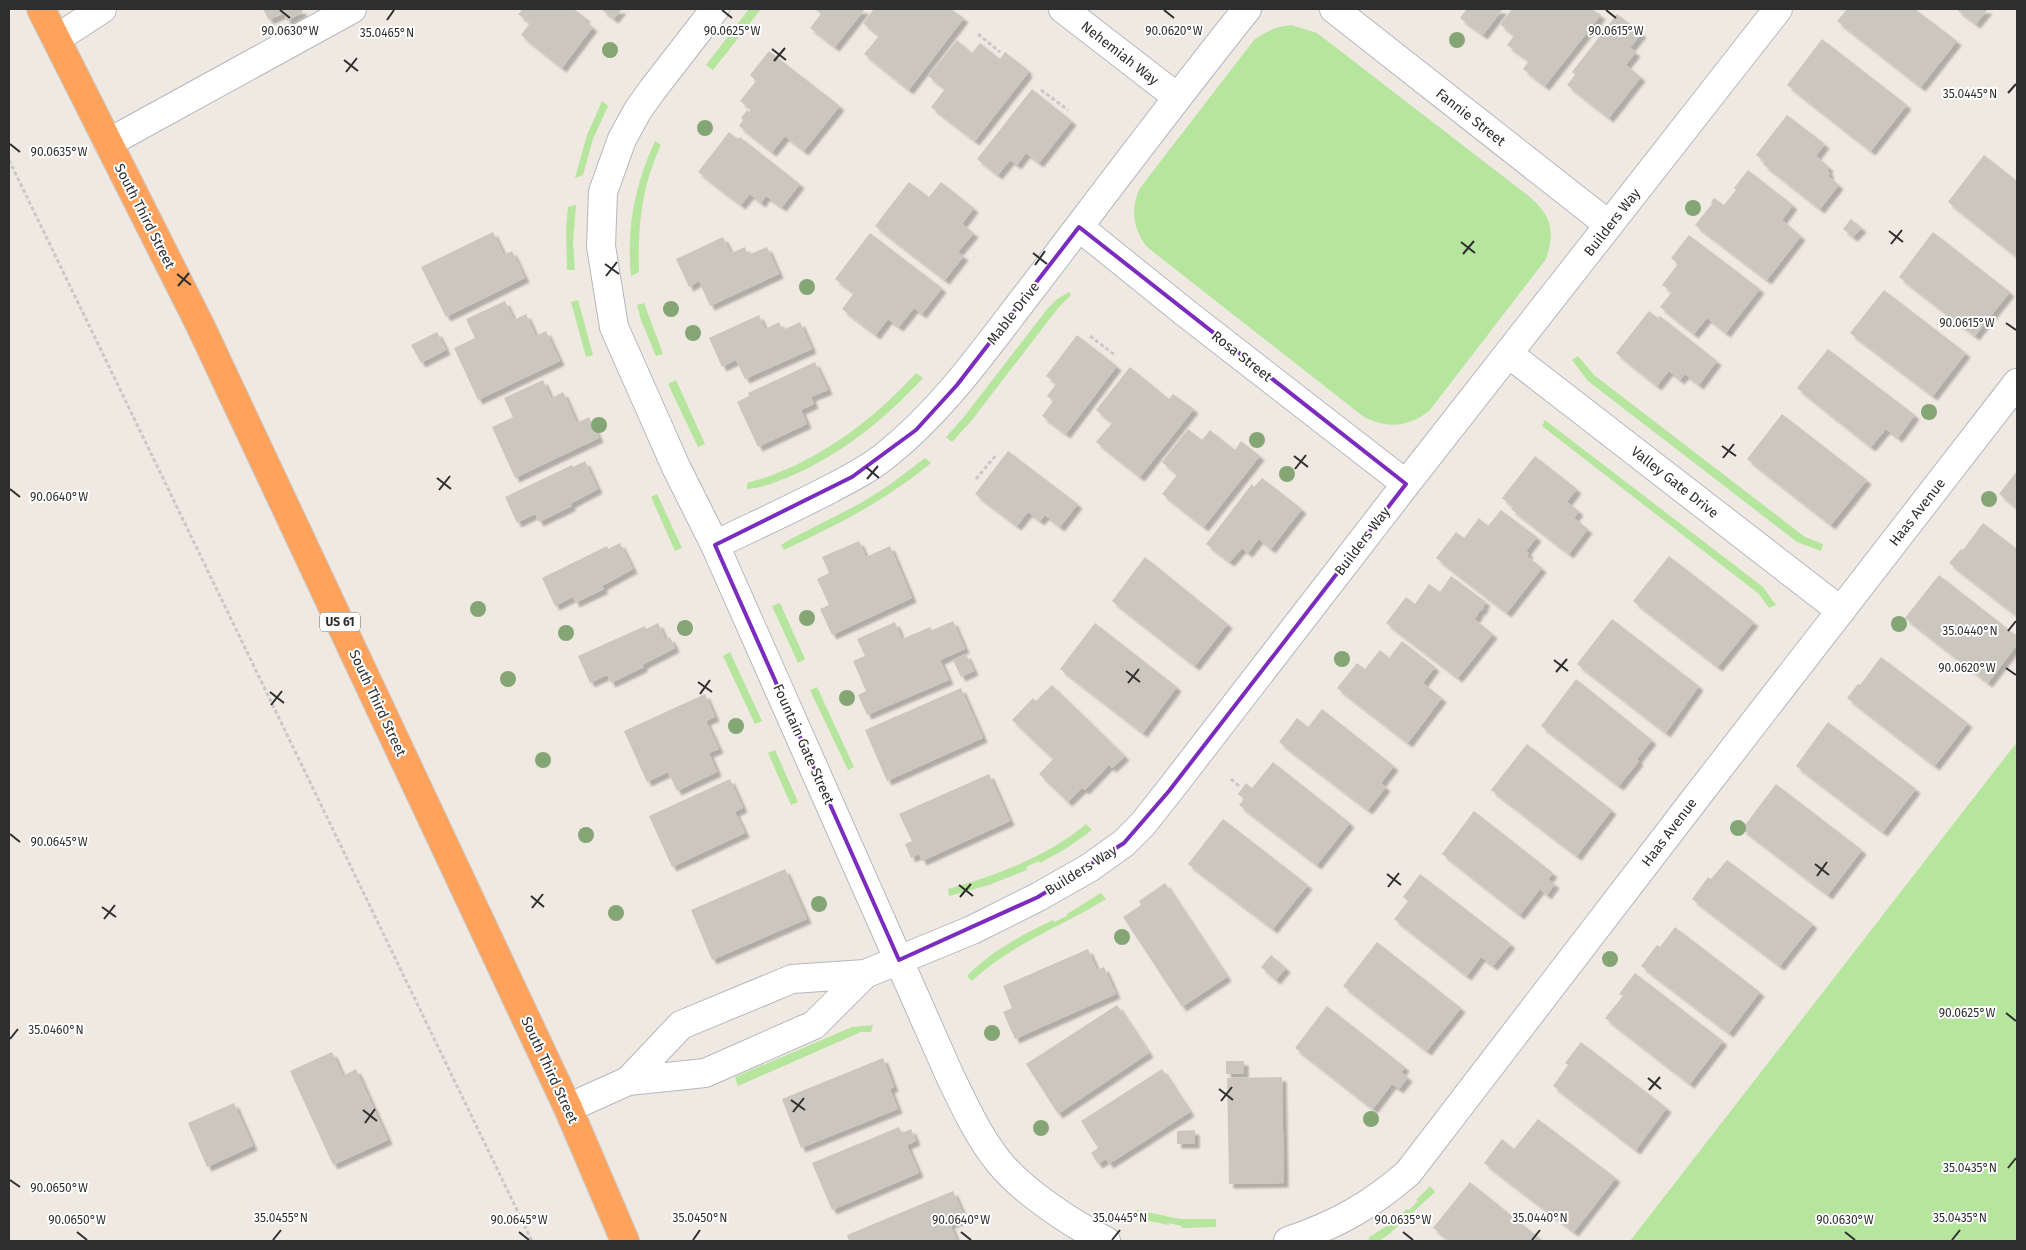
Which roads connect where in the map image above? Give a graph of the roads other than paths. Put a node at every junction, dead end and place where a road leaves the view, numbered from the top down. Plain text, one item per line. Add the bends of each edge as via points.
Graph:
1 (40, 9) edge
2 (102, 9) edge
3 (352, 9) edge
4 (715, 9) edge
5 (1063, 9) edge
6 (1247, 9) edge
7 (1334, 9) edge
8 (1778, 9) edge
9 (56, 39) junction
10 (1177, 97) junction
11 (108, 143) junction
12 (1609, 225) junction
13 (1079, 227) junction
14 (1509, 354) junction
15 (2017, 383) edge
16 (1406, 484) junction
17 (716, 545) junction
18 (1841, 611) junction
19 (899, 960) junction
20 (865, 974) junction
21 (628, 1082) junction
22 (568, 1108) junction
23 (625, 1241) edge
24 (1106, 1241) edge
25 (1288, 1241) edge

1 - 9 highway, South Third Street / US 61
2 - 9 street
3 - 11 street
4 - 17 street, Fountain Gate Street via 638,110 622,139 603,192 602,246 614,327 676,467
5 - 10 street, Nehemiah Way
6 - 10 street, Mable Drive
7 - 12 street, Fannie Street
8 - 12 street, Builders Way
9 - 11 highway, South Third Street / US 61
10 - 13 street, Mable Drive
11 - 22 highway, South Third Street / US 61 via 204,334
12 - 14 street, Builders Way
13 - 16 street, Rosa Street
13 - 17 street, Mable Drive via 957,385 916,430 884,457 852,477
14 - 16 street, Builders Way
14 - 18 street, Valley Gate Drive
15 - 18 street, Haas Avenue
16 - 19 street, Builders Way via 1170,791 1124,843 1089,868 1038,897 972,930
17 - 19 street, Fountain Gate Street
18 - 25 street, Haas Avenue via 1408,1173 1356,1212 1324,1229
19 - 20 street, Builders Way
19 - 24 street, Fountain Gate Street via 962,1101 994,1155 1018,1182 1040,1199
20 - 21 street, Builders Way via 814,1025 705,1073
20 - 21 street, Builders Way via 792,979 682,1026
21 - 22 street, Builders Way
22 - 23 highway, South Third Street / US 61

